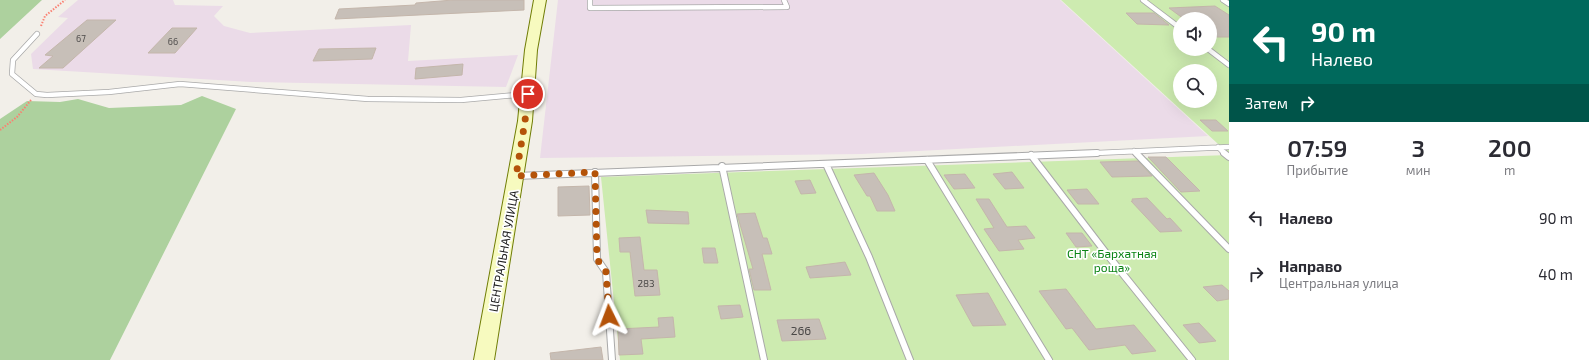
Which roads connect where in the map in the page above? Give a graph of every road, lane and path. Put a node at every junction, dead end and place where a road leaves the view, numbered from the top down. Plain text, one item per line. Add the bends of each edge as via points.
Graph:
1 (65, 0) edge
2 (540, 0) edge
3 (590, 0) edge
4 (784, 0) edge
5 (1143, 0) edge
6 (1223, 0) edge
7 (1229, 4) edge
8 (1173, 23) edge
9 (37, 34) joint
10 (1217, 56) edge
11 (1229, 65) edge
12 (36, 94) junction
13 (528, 94) junction
14 (0, 130) edge
15 (1229, 146) edge
16 (1218, 147) junction
17 (1134, 151) junction
18 (1032, 155) junction
19 (1229, 157) edge
20 (927, 160) junction
21 (826, 164) junction
22 (722, 166) junction
23 (595, 172) junction
24 (516, 176) junction
25 (1229, 249) edge
26 (484, 360) edge
27 (612, 360) edge
28 (764, 360) edge
29 (910, 360) edge
30 (1049, 360) edge
31 (1192, 360) edge

1 - 9 path via 45,16
2 - 13 main road, ЦЕНТРАЛЬНАЯ УЛИЦА
3 - 4 lane via 590,8 787,7
5 - 8 lane
6 - 7 lane
9 - 12 lane via 13,60 12,74
10 - 11 lane
12 - 13 lane via 79,95 180,84 368,99 461,100
12 - 14 path via 17,117
13 - 24 main road, ЦЕНТРАЛЬНАЯ УЛИЦА
15 - 16 lane
16 - 17 lane
16 - 19 lane
17 - 18 lane
17 - 25 lane
18 - 20 lane
18 - 31 lane
20 - 21 lane
20 - 30 lane
21 - 22 lane
21 - 29 lane via 869,257
22 - 23 lane
22 - 28 lane
23 - 24 lane
23 - 27 lane via 597,259 606,272
24 - 26 main road, ЦЕНТРАЛЬНАЯ УЛИЦА

